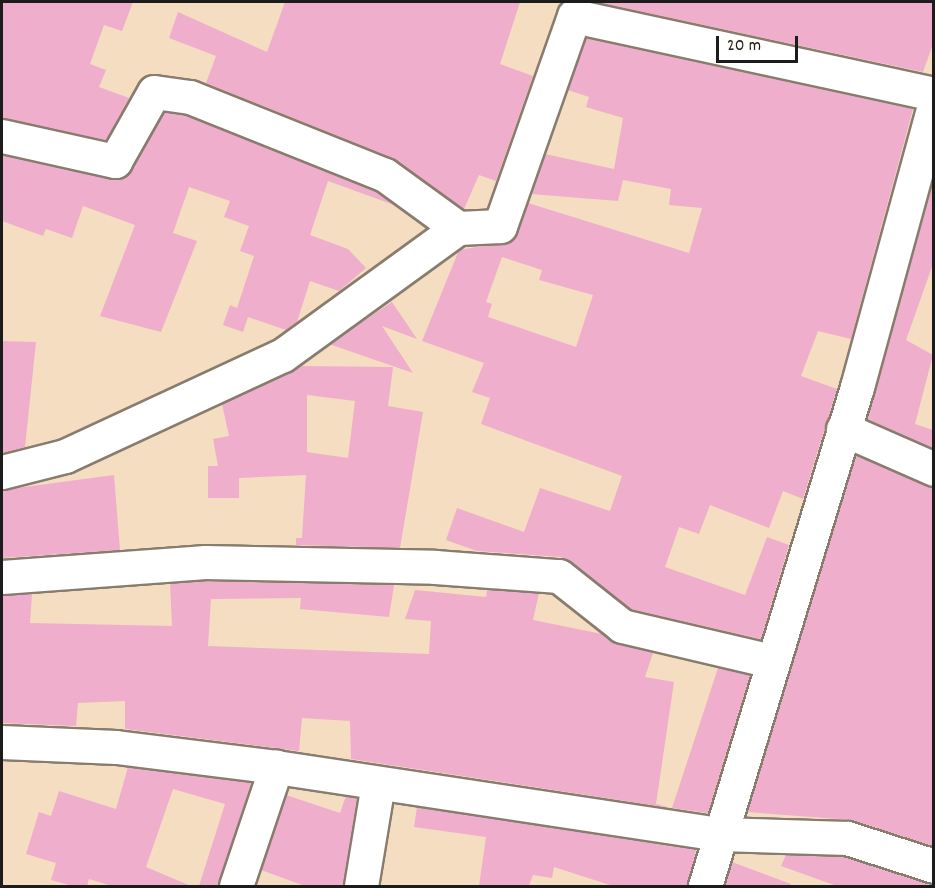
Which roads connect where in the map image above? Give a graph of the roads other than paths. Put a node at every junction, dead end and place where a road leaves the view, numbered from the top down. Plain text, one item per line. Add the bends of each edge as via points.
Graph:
1 (933, 94) edge
2 (933, 105) edge
3 (2, 136) edge
4 (458, 228) junction
5 (843, 429) junction
6 (933, 469) edge
7 (2, 472) edge
8 (2, 577) edge
9 (771, 661) junction
10 (2, 742) edge
11 (276, 767) junction
12 (378, 783) junction
13 (719, 834) junction
14 (933, 867) edge
15 (236, 886) edge
16 (361, 886) edge
17 (705, 886) edge

1 - 4 street via 574,16 500,226
2 - 5 street
3 - 4 street via 115,161 154,92 190,97 385,175
4 - 7 street via 283,355 65,456
5 - 6 street
5 - 9 street
8 - 9 street via 205,562 435,567 559,576 622,626
9 - 13 street
10 - 11 street via 116,747
11 - 12 street
11 - 15 street
12 - 13 street
12 - 16 street
13 - 14 street via 847,838
13 - 17 street

